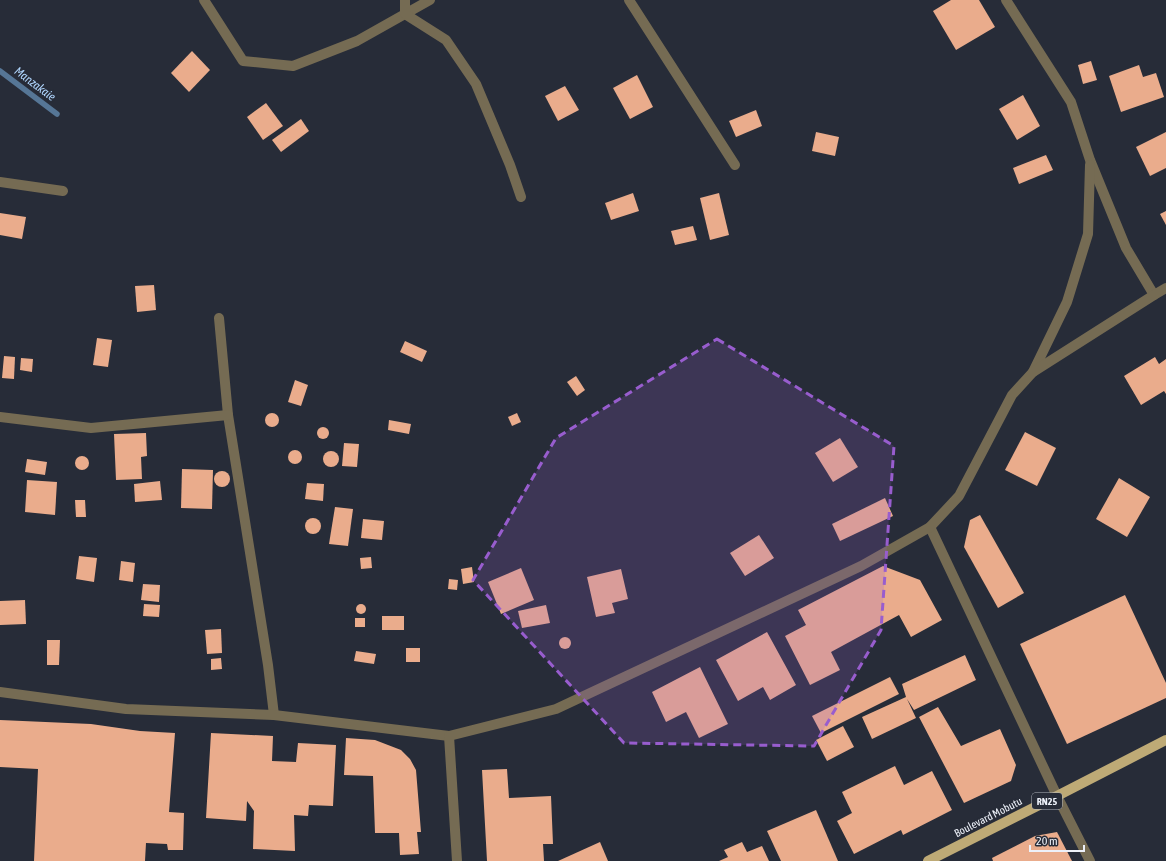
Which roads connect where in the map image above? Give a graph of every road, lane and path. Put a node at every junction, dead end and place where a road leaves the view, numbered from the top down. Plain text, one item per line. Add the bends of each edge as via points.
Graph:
1 (204, 0) edge
2 (405, 0) edge
3 (430, 0) edge
4 (629, 0) edge
5 (1006, 0) edge
6 (405, 14) junction
7 (1090, 160) junction
8 (735, 165) dead end
9 (0, 182) edge
10 (63, 191) dead end
11 (521, 197) dead end
12 (1166, 288) edge
13 (1154, 295) junction
14 (219, 318) dead end
15 (1034, 372) junction
16 (228, 415) junction
17 (0, 417) edge
18 (930, 527) junction
19 (0, 692) edge
20 (274, 715) junction
21 (449, 736) junction
22 (1166, 740) edge
23 (1057, 796) junction
24 (457, 861) edge
25 (928, 861) edge
26 (1090, 861) edge

1 - 6 street via 243,61 293,66 357,41
2 - 6 street
3 - 6 street
4 - 8 street
5 - 7 street via 1071,102
6 - 11 street via 446,40 476,84
7 - 13 street via 1126,248
7 - 15 street via 1088,234 1067,302
9 - 10 street
12 - 13 street
13 - 15 street
14 - 16 street
15 - 18 street via 1012,395 959,496
16 - 17 street via 91,428
16 - 20 street
18 - 21 street via 861,566 556,709
18 - 23 street
19 - 20 street via 126,709
20 - 21 street
21 - 24 street
22 - 23 main road, Boulevard Mobutu / RN25
23 - 25 main road, Boulevard Mobutu / RN25
23 - 26 street

